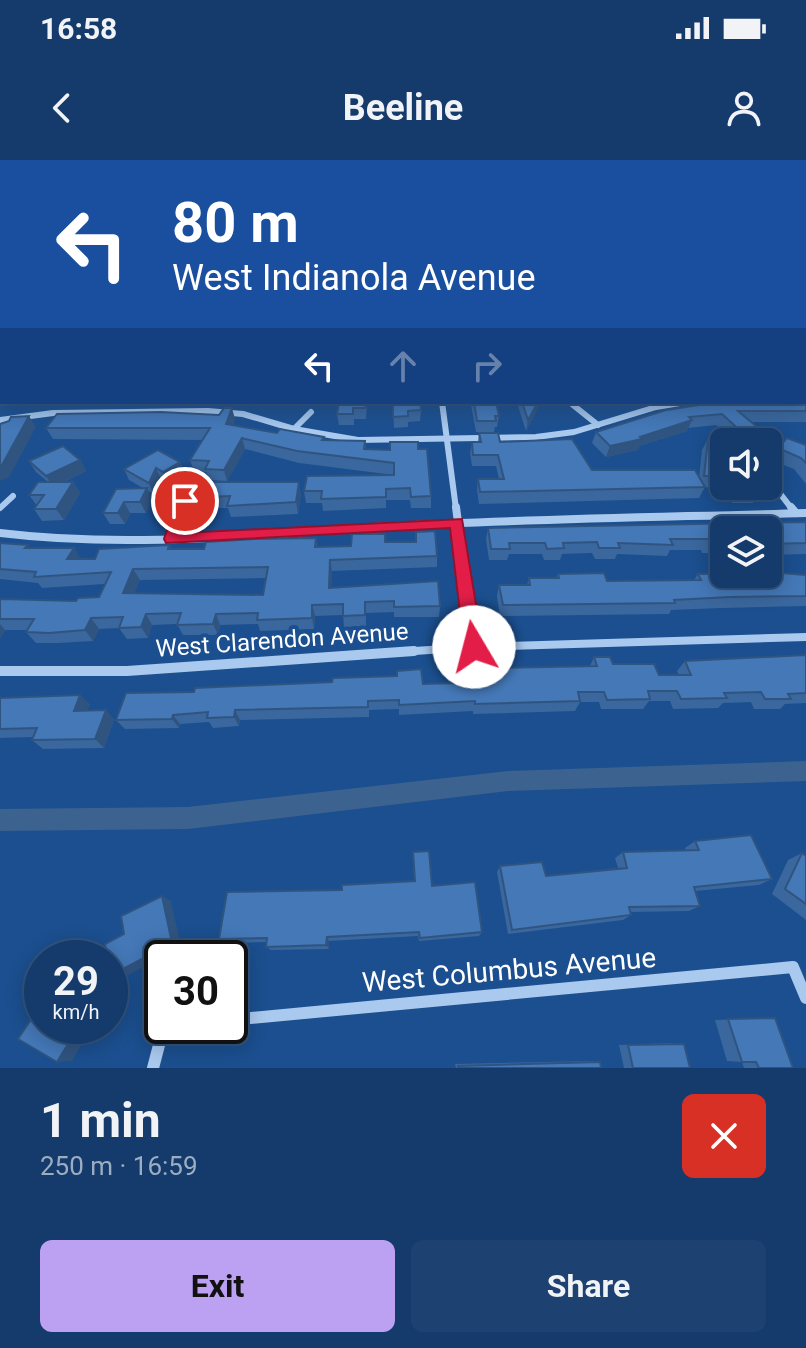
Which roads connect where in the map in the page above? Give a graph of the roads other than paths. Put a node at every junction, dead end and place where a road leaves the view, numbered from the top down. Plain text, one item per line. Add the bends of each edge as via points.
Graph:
1 (442, 404) edge
2 (674, 404) edge
3 (573, 405) dead end
4 (311, 412) dead end
5 (0, 420) edge
6 (598, 425) junction
7 (294, 429) junction
8 (446, 439) junction
9 (13, 496) dead end
10 (782, 496) edge
11 (185, 501) dead end
12 (0, 508) edge
13 (796, 513) junction
14 (806, 513) edge
15 (457, 523) junction
16 (0, 533) edge
17 (172, 539) junction
18 (806, 637) edge
19 (474, 647) junction
20 (0, 671) edge
21 (806, 998) edge
22 (248, 1018) edge
23 (159, 1044) edge
24 (153, 1068) edge

1 - 8 street
2 - 6 street
3 - 6 street
4 - 7 street
5 - 7 street via 53,413 208,411 243,414
6 - 8 street via 536,437
7 - 8 street via 358,440
8 - 15 street
9 - 12 street
10 - 13 street
11 - 17 street
13 - 14 street
13 - 15 street
15 - 17 street
15 - 19 street
16 - 17 street via 85,541
18 - 19 street, West Clarendon Avenue
19 - 20 street, West Clarendon Avenue via 127,671
21 - 22 street, West Columbus Avenue via 793,967
23 - 24 street

